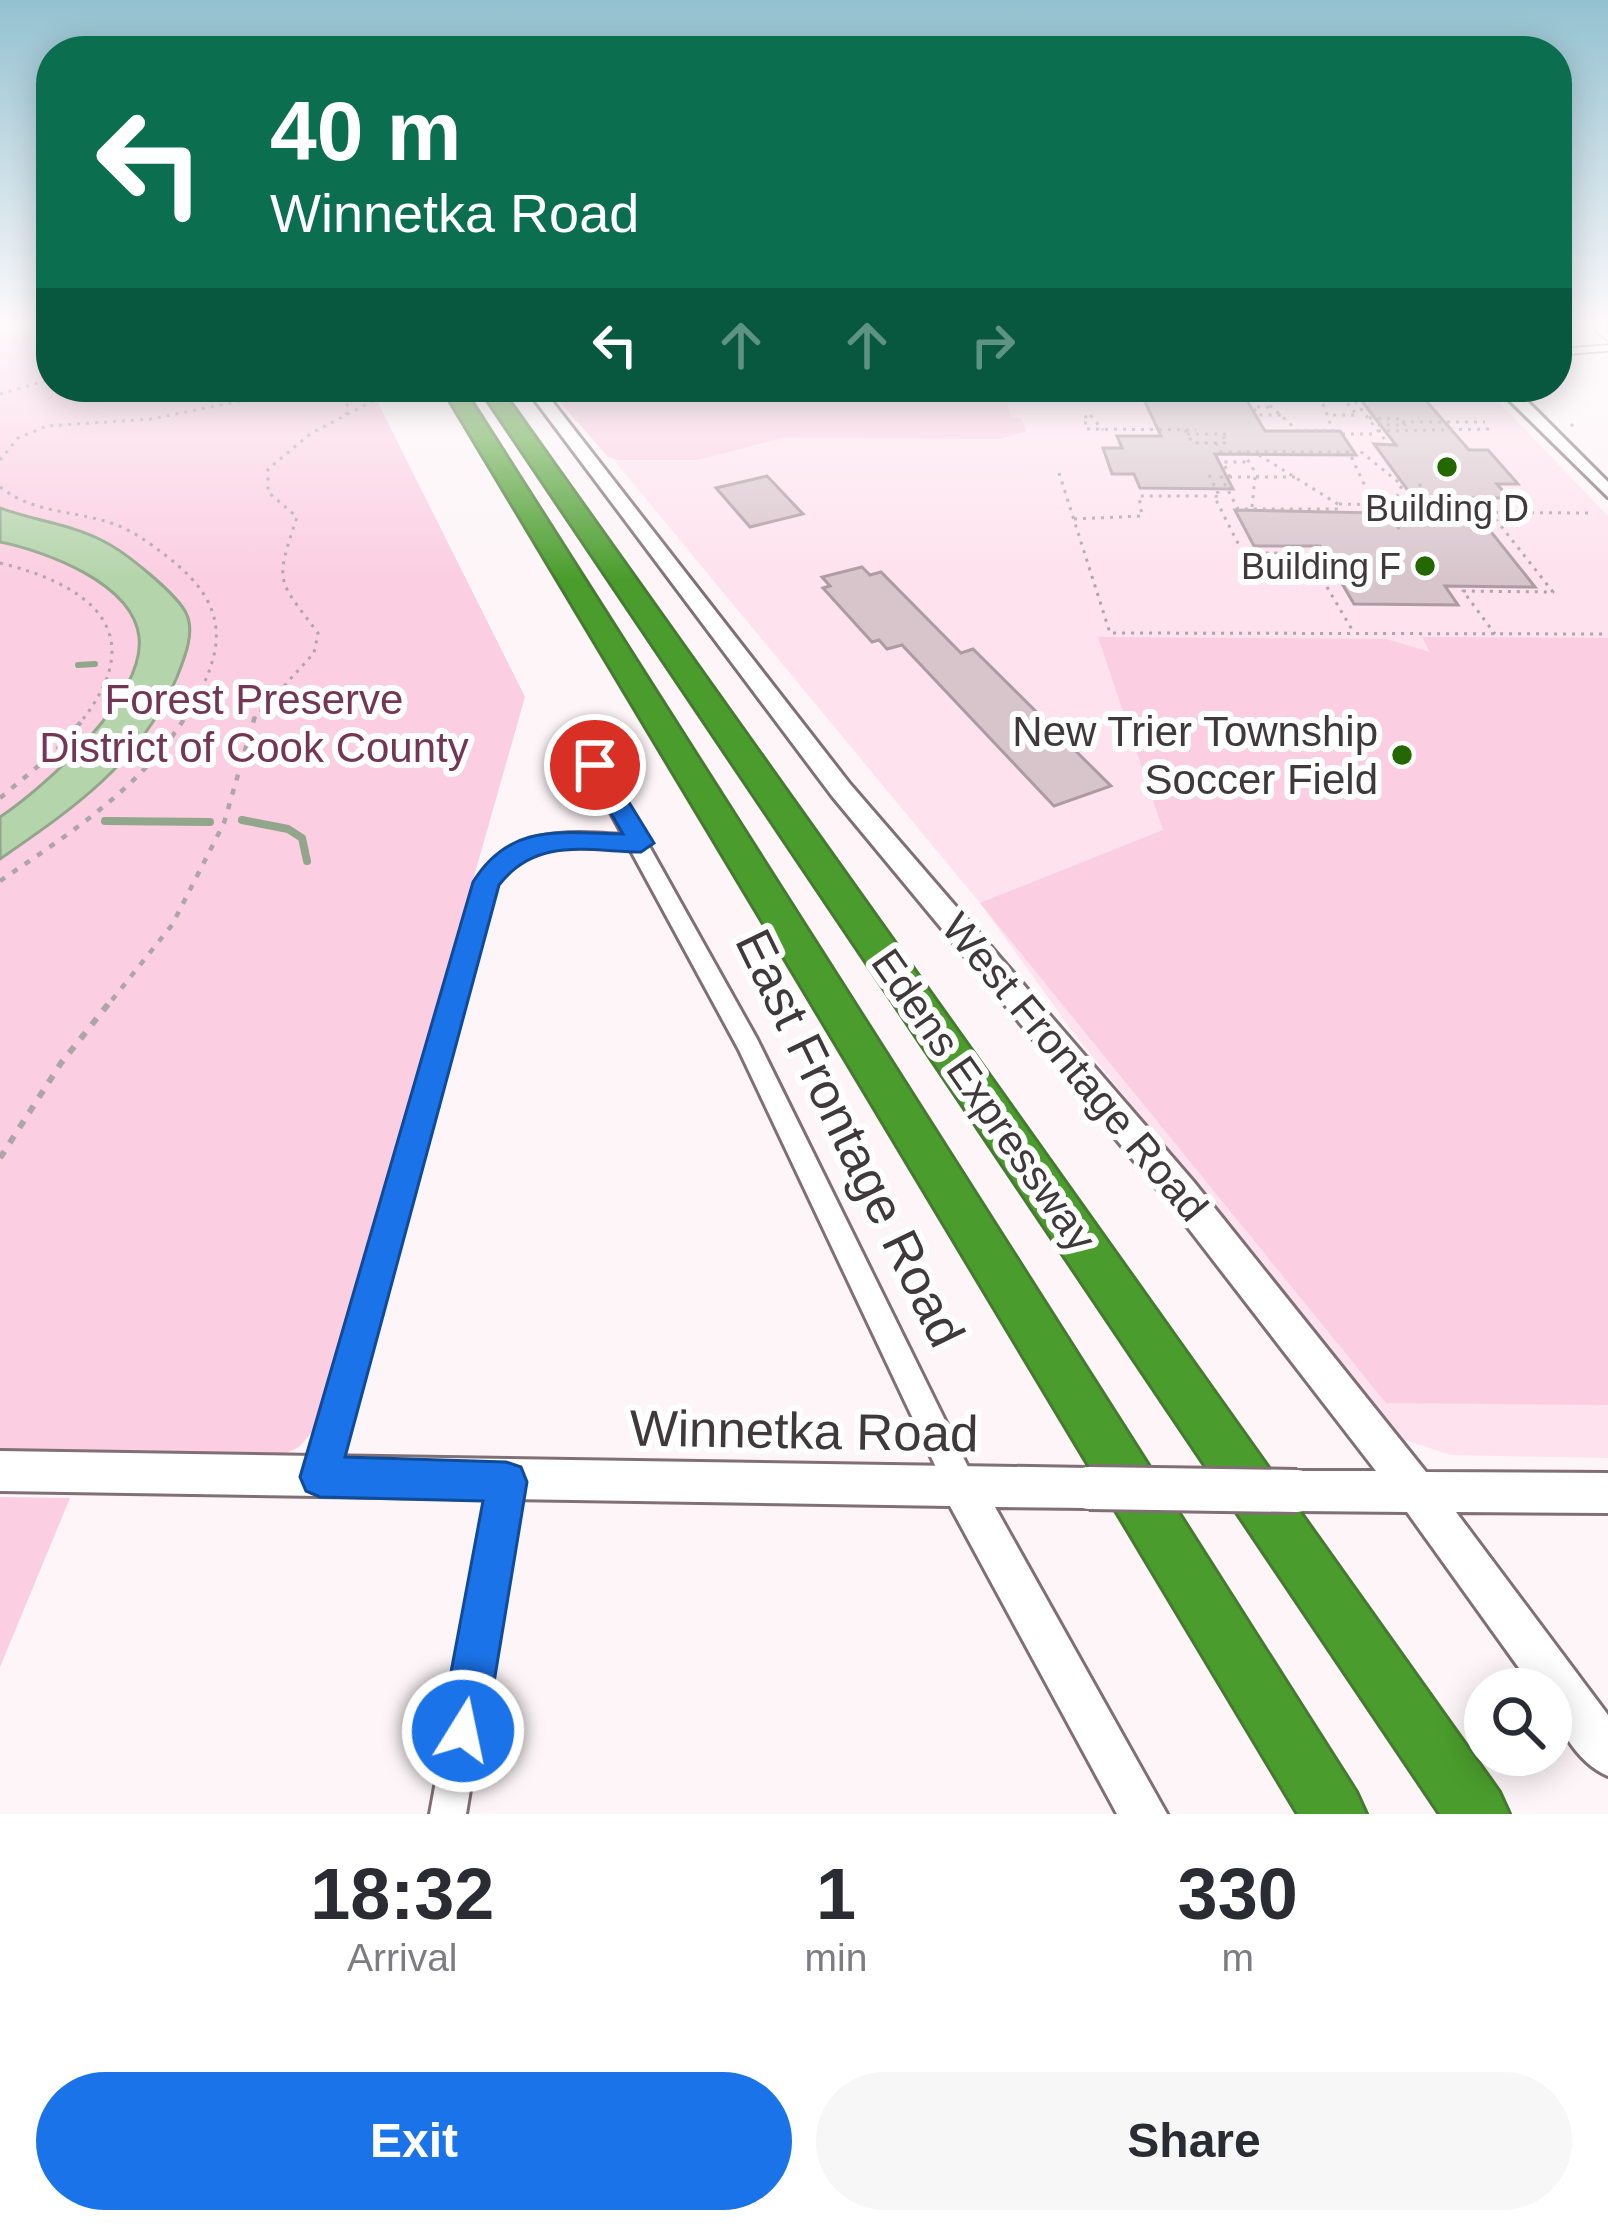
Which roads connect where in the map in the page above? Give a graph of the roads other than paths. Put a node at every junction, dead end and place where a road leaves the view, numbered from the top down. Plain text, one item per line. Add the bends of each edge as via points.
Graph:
1 (466, 410) edge
2 (505, 410) edge
3 (550, 410) edge
4 (1526, 410) edge
5 (1608, 492) edge
6 (595, 765) dead end
7 (641, 843) junction
8 (0, 1471) edge
9 (320, 1477) junction
10 (506, 1482) junction
11 (961, 1486) junction
12 (1416, 1491) junction
13 (1608, 1493) edge
14 (1608, 1753) edge
15 (448, 1814) edge
16 (1143, 1814) edge
17 (1334, 1814) edge
18 (1477, 1814) edge

1 - 17 highway, Edens Expressway
2 - 18 highway, Edens Expressway
3 - 12 street, West Frontage Road via 842,790 1181,1192
4 - 5 street
6 - 7 street, East Frontage Road
7 - 9 street via 540,842 506,857 487,882
7 - 11 street, East Frontage Road via 749,1046
8 - 9 street, Winnetka Road
9 - 10 street, Winnetka Road
10 - 11 street, Winnetka Road
10 - 15 street
11 - 12 street, Winnetka Road, bridge
11 - 16 street, East Frontage Road
12 - 13 street, Winnetka Road
12 - 14 street, West Frontage Road

